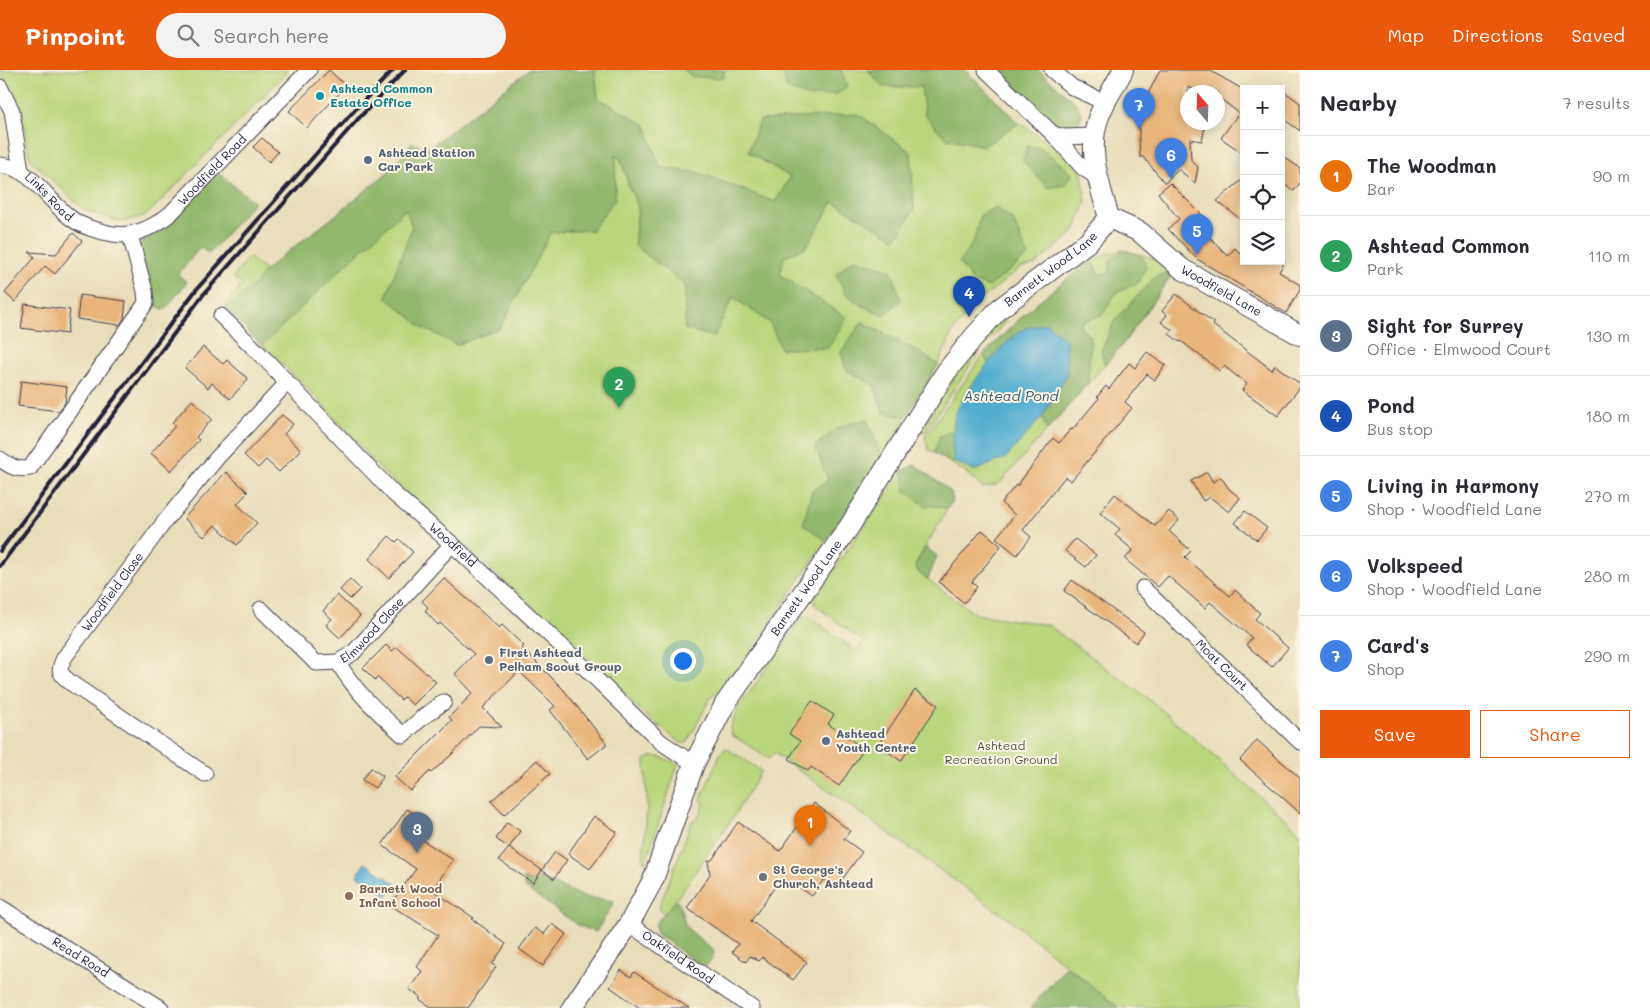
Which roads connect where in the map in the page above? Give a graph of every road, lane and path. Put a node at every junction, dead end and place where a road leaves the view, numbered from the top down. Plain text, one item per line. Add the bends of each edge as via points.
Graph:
1 (309, 70) edge
2 (986, 70) edge
3 (1052, 70) edge
4 (1123, 70) edge
5 (0, 87) edge
6 (1105, 102) junction
7 (1053, 134) junction
8 (1094, 136) junction
9 (0, 165) edge
10 (21, 171) junction
11 (1098, 178) junction
12 (1109, 218) junction
13 (97, 231) joint
14 (130, 235) junction
15 (221, 316) dead end
16 (1300, 335) edge
17 (287, 383) junction
18 (0, 459) edge
19 (452, 544) junction
20 (1143, 588) dead end
21 (262, 609) dead end
22 (338, 662) junction
23 (444, 702) dead end
24 (1300, 742) edge
25 (694, 764) junction
26 (205, 774) dead end
27 (0, 907) edge
28 (629, 924) junction
29 (161, 1008) edge
30 (572, 1008) edge
31 (752, 1008) edge

1 - 14 street, Woodfield Road via 171,213 148,229
2 - 7 street
3 - 6 street via 1072,87
4 - 6 street
5 - 10 street via 12,111
6 - 8 street
7 - 8 street
7 - 11 street via 1083,168
8 - 11 street
9 - 10 street, Links Road
10 - 13 street, Links Road via 71,218
11 - 12 street
12 - 16 street, Woodfield Lane via 1140,232 1182,269
12 - 25 street, Barnett Wood Lane via 1088,242 999,309 952,365 849,526 725,704
13 - 14 street, Woodfield Road
14 - 18 street via 146,291 146,304 30,468 12,468
15 - 17 street, Woodfield
17 - 19 street, Woodfield via 394,494
17 - 26 street, Woodfield Close via 164,521 59,668 72,683
19 - 22 street, Elmwood Close via 353,654
19 - 25 street, Woodfield via 661,742
20 - 24 street, Moat Court
21 - 22 street, Elmwood Close via 316,663
22 - 23 street via 372,707 403,735
25 - 28 street, Barnett Wood Lane via 653,880
27 - 29 street, Read Road
28 - 30 street, Barnett Wood Lane
28 - 31 street, Oakfield Road

